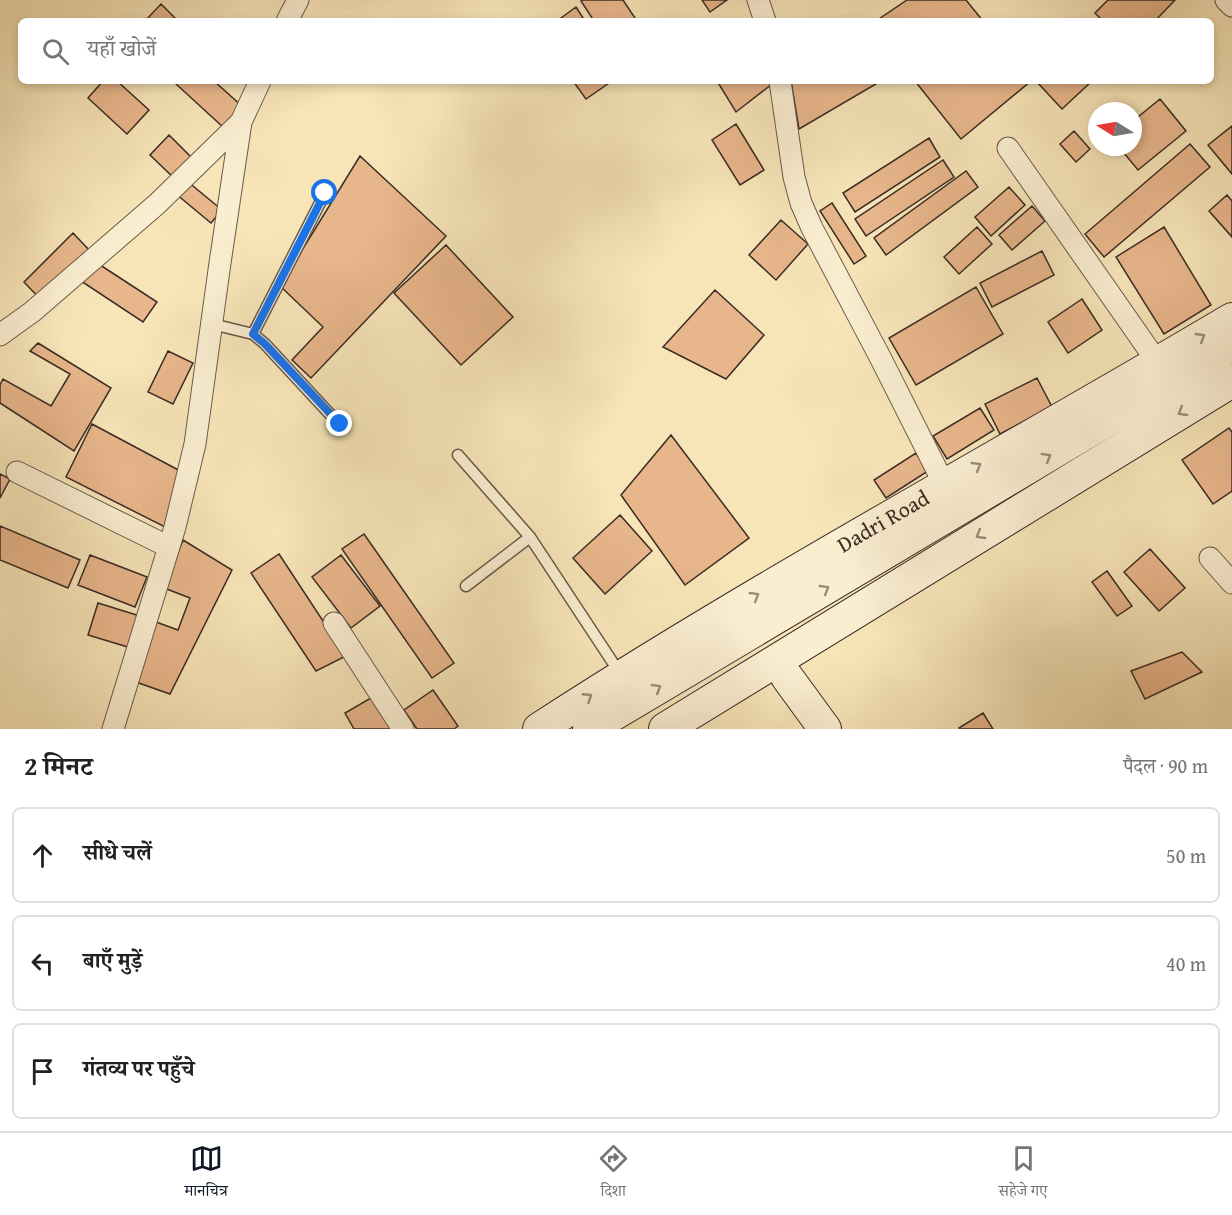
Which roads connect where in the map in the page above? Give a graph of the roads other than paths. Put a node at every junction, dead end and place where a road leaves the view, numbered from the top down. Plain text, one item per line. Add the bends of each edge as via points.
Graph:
1 (298, 0) edge
2 (758, 0) edge
3 (1226, 0) edge
4 (1232, 6) edge
5 (289, 18) edge
6 (764, 18) edge
7 (259, 84) edge
8 (780, 84) edge
9 (242, 122) junction
10 (1008, 148) dead end
11 (325, 193) dead end
12 (1232, 319) edge
13 (212, 324) junction
14 (253, 334) junction
15 (0, 335) edge
16 (1232, 346) edge
17 (1158, 363) junction
18 (1232, 381) edge
19 (1232, 405) edge
20 (340, 424) dead end
21 (458, 455) dead end
22 (17, 472) dead end
23 (944, 484) junction
24 (530, 537) junction
25 (169, 547) junction
26 (1210, 558) dead end
27 (1232, 583) edge
28 (466, 586) dead end
29 (334, 623) dead end
30 (621, 676) junction
31 (786, 677) junction
32 (114, 729) edge
33 (403, 729) edge
34 (539, 729) edge
35 (589, 729) edge
36 (664, 729) edge
37 (702, 729) edge
38 (825, 729) edge

1 - 5 street
2 - 6 street
3 - 4 street
7 - 9 street
8 - 23 street via 801,203
9 - 13 street
9 - 15 street via 156,204
10 - 17 street
11 - 14 lane
17 -> 12 street, Dadri Road
13 - 14 lane
13 - 25 street via 195,444
14 - 20 lane
35 -> 16 street
23 -> 17 street, Dadri Road
18 -> 36 street
19 - 31 street
21 - 24 lane
22 - 25 street
30 -> 23 street, Dadri Road
24 - 28 lane
24 - 30 lane
25 - 32 street
26 - 27 street
29 - 33 street
34 -> 30 street, Dadri Road
31 - 37 street
31 - 38 street

